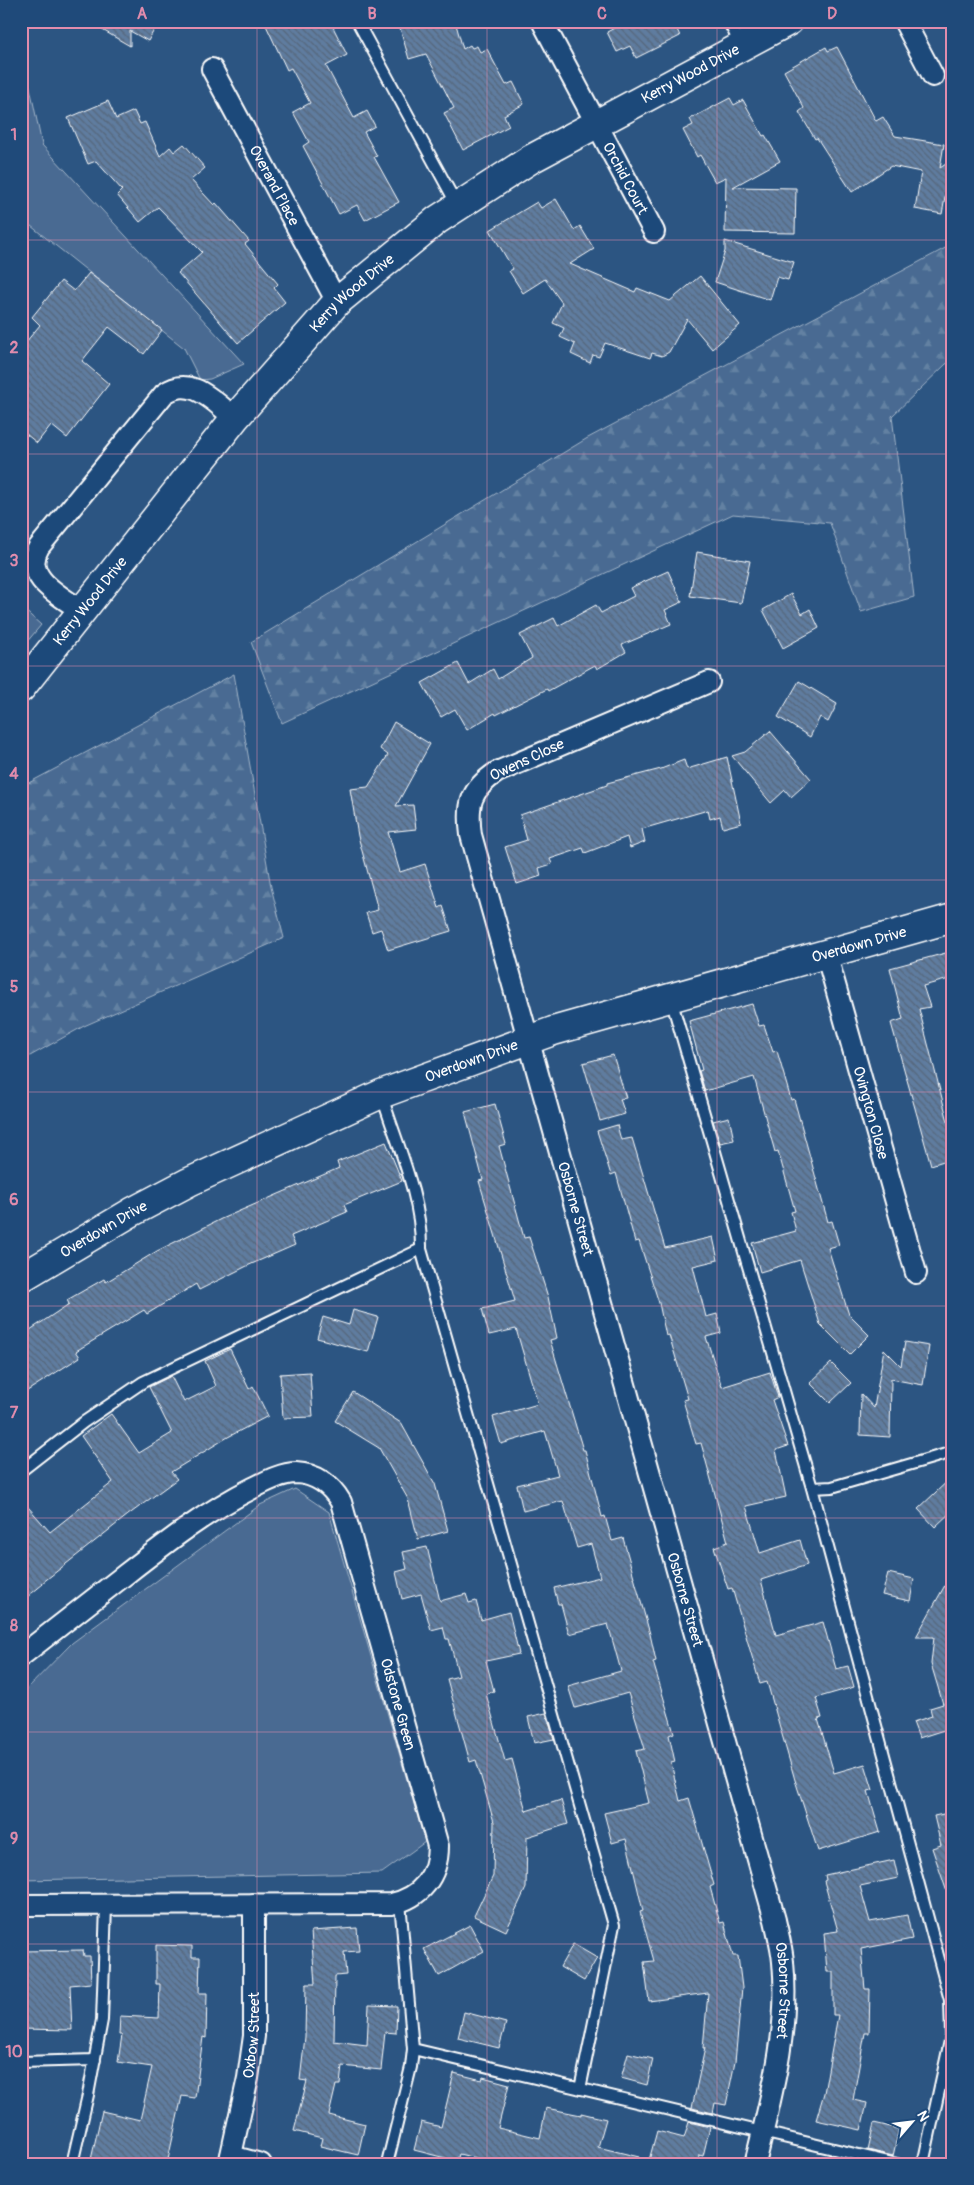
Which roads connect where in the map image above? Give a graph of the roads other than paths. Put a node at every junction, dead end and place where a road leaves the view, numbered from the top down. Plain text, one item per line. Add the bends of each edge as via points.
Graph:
1 (357, 21) edge
2 (542, 21) edge
3 (728, 21) edge
4 (789, 21) edge
5 (904, 21) edge
6 (742, 46) junction
7 (212, 68) dead end
8 (934, 76) dead end
9 (596, 124) junction
10 (457, 206) junction
11 (654, 232) dead end
12 (337, 302) junction
13 (235, 418) junction
14 (82, 611) junction
15 (708, 682) dead end
16 (21, 688) edge
17 (953, 918) edge
18 (826, 953) junction
19 (671, 998) junction
20 (529, 1039) junction
21 (381, 1094) junction
22 (421, 1250) junction
23 (916, 1273) dead end
24 (21, 1278) edge
25 (953, 1452) edge
26 (21, 1471) edge
27 (812, 1488) junction
28 (21, 1656) edge
29 (400, 1902) junction
30 (254, 1904) junction
31 (21, 1905) edge
32 (106, 1906) junction
33 (413, 2049) junction
34 (95, 2060) junction
35 (21, 2062) edge
36 (580, 2089) junction
37 (763, 2131) junction
38 (230, 2160) edge
39 (72, 2164) edge
40 (261, 2164) edge
41 (387, 2164) edge
42 (755, 2164) edge
43 (897, 2164) edge
44 (923, 2164) edge

1 - 10 lane
2 - 9 street, Orchid Court
3 - 6 lane
4 - 6 street, Kerry Wood Drive
5 - 8 street
6 - 9 street, Kerry Wood Drive
7 - 12 street, Overand Place
9 - 10 street, Kerry Wood Drive via 531,159
9 - 11 street, Orchid Court
10 - 12 street, Kerry Wood Drive
12 - 13 street, Kerry Wood Drive
13 - 14 street, Kerry Wood Drive
13 - 14 street via 192,387 170,389 39,547 33,562 38,578
14 - 16 street, Kerry Wood Drive
15 - 20 street, Owens Close via 497,772 476,790 469,812 471,835
17 - 18 street, Overdown Drive
18 - 19 street, Overdown Drive
18 - 23 street, Ovington Close
19 - 20 street, Overdown Drive
19 - 27 lane
20 - 21 street, Overdown Drive
20 - 37 street, Osborne Street via 775,1920 783,1961 784,2030
21 - 22 lane via 414,1201 421,1230
21 - 24 street, Overdown Drive via 189,1182
22 - 26 lane via 143,1382
22 - 36 lane via 614,1925
25 - 27 lane via 832,1487
27 - 44 lane via 950,2000 951,2036
28 - 29 street, Odstone Green via 169,1540 240,1494 294,1473 325,1482 342,1502 438,1846 438,1860 426,1884
29 - 30 street
29 - 33 lane
30 - 32 street
30 - 38 street, Oxbow Street via 254,2036
31 - 32 street
32 - 34 lane via 102,2020
33 - 36 lane
33 - 41 lane
34 - 35 lane
34 - 39 lane
36 - 37 lane
37 - 42 street, Osborne Street
37 - 43 lane
38 - 40 street

